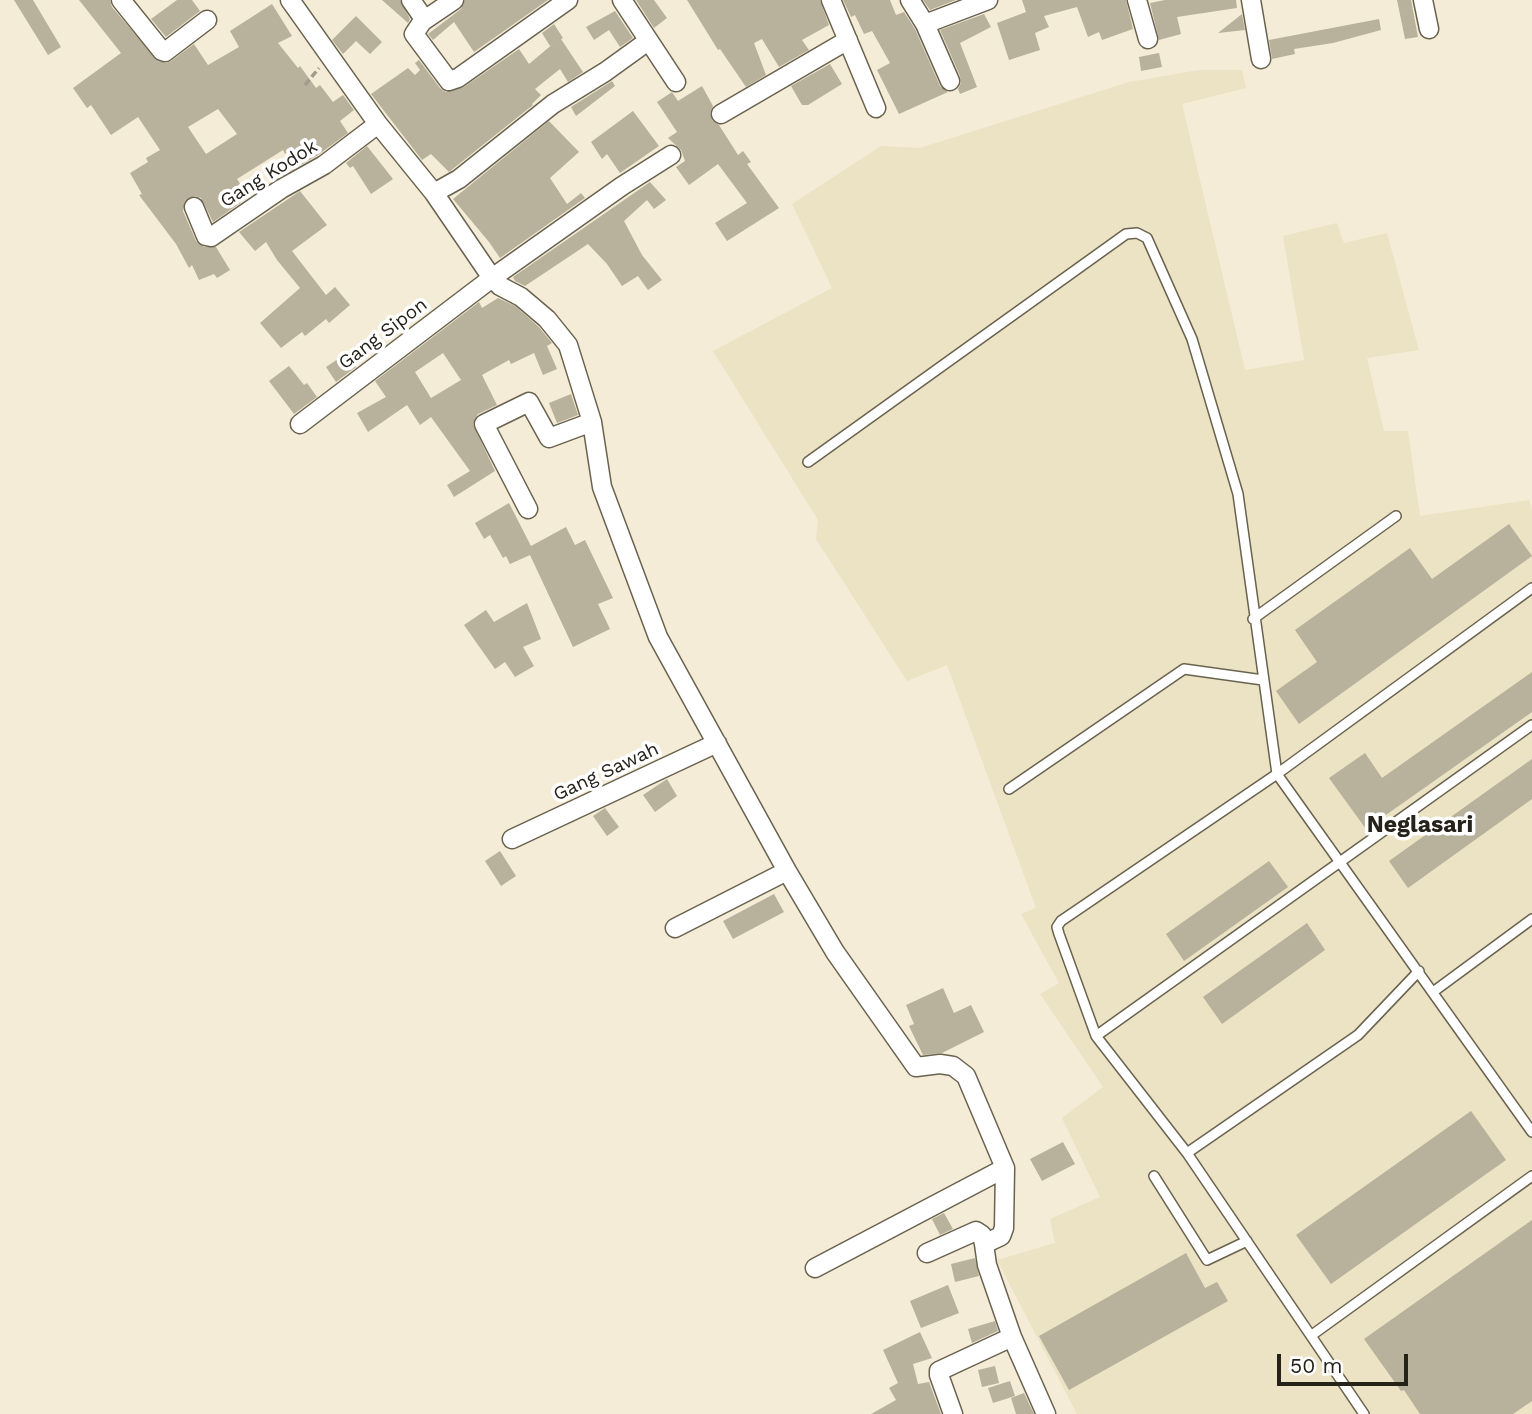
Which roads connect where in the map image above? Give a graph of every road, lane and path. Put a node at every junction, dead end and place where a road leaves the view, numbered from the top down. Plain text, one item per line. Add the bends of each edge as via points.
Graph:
1 (121, 0) edge
2 (290, 0) edge
3 (411, 0) edge
4 (454, 0) edge
5 (568, 0) edge
6 (622, 0) edge
7 (831, 0) edge
8 (909, 0) edge
9 (988, 0) edge
10 (1137, 0) edge
11 (1251, 0) edge
12 (1423, 0) edge
13 (207, 20) dead end
14 (424, 21) junction
15 (925, 24) junction
16 (1429, 29) dead end
17 (1148, 39) dead end
18 (848, 40) junction
19 (648, 41) junction
20 (1261, 59) dead end
21 (950, 81) dead end
22 (676, 82) dead end
23 (876, 108) dead end
24 (721, 114) dead end
25 (378, 124) junction
26 (671, 155) dead end
27 (434, 193) junction
28 (194, 207) dead end
29 (492, 278) junction
30 (592, 422) junction
31 (300, 424) dead end
32 (808, 462) dead end
33 (528, 509) dead end
34 (1396, 516) dead end
35 (1532, 588) edge
36 (1253, 619) junction
37 (1263, 680) junction
38 (1532, 724) edge
39 (717, 743) junction
40 (1277, 774) junction
41 (1009, 789) dead end
42 (512, 839) dead end
43 (1340, 861) junction
44 (787, 871) junction
45 (1532, 919) edge
46 (676, 928) dead end
47 (1419, 971) junction
48 (1433, 992) junction
49 (1096, 1035) junction
50 (1532, 1132) edge
51 (1187, 1153) junction
52 (1005, 1168) junction
53 (1154, 1176) dead end
54 (1532, 1176) edge
55 (1247, 1241) junction
56 (984, 1244) junction
57 (927, 1253) dead end
58 (815, 1268) dead end
59 (1312, 1335) junction
60 (1012, 1338) junction
61 (953, 1414) edge
62 (1046, 1414) edge
63 (1364, 1414) edge

1 - 13 street via 165,52
2 - 25 street
3 - 14 street
4 - 14 street
5 - 14 street via 453,81 446,79 414,34
6 - 19 street
7 - 18 street
8 - 15 street
9 - 15 street
10 - 17 street
11 - 20 street
12 - 16 street
15 - 21 street
18 - 23 street
18 - 24 street
19 - 22 street
19 - 27 street via 553,104 459,179
25 - 27 street
25 - 28 street, Gang Kodok via 324,165 211,237 206,236
26 - 29 street, Gang Sipon
27 - 29 street
29 - 30 street via 547,319 568,345
29 - 31 street, Gang Sipon
30 - 33 street via 549,439 529,401 484,424
30 - 39 street via 602,487 658,637
32 - 36 lane via 1126,234 1137,233 1147,238 1192,339 1238,494
34 - 36 lane
35 - 40 lane
36 - 37 lane
37 - 40 lane
37 - 41 lane via 1184,668
38 - 43 lane
39 - 42 street, Gang Sawah
39 - 44 street
40 - 43 lane
40 - 49 lane via 1061,921 1059,934
43 - 47 lane
43 - 49 lane
44 - 46 street
44 - 52 street via 835,952 916,1067 953,1066 967,1076
45 - 48 lane
47 - 48 lane
47 - 51 lane via 1358,1035
48 - 50 lane
49 - 51 lane
51 - 55 lane
52 - 56 street via 1004,1228 1001,1236
52 - 58 street
53 - 55 lane via 1207,1260
54 - 59 lane
55 - 59 lane
56 - 57 street via 976,1231
56 - 60 street
59 - 63 lane
60 - 61 street via 939,1370
60 - 62 street

